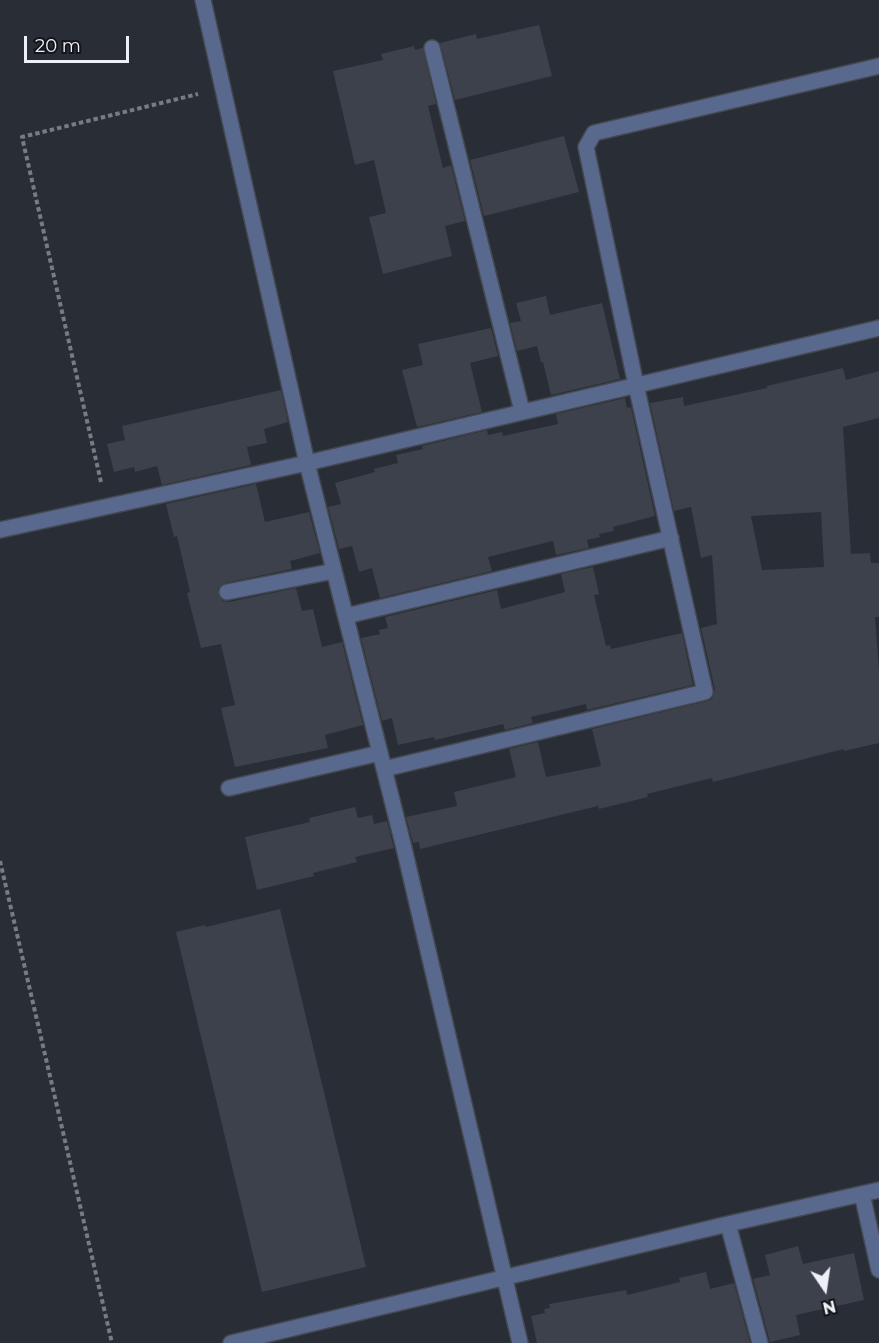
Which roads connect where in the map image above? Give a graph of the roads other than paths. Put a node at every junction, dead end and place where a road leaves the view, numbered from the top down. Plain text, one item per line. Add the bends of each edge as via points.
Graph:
1 (203, 0) edge
2 (432, 48) dead end
3 (879, 66) edge
4 (879, 327) edge
5 (636, 385) junction
6 (522, 411) junction
7 (307, 463) junction
8 (0, 530) edge
9 (671, 538) junction
10 (334, 571) junction
11 (227, 592) dead end
12 (345, 616) junction
13 (380, 753) junction
14 (384, 769) junction
15 (229, 788) dead end
16 (879, 1190) edge
17 (862, 1194) junction
18 (728, 1224) junction
19 (879, 1270) edge
20 (503, 1277) junction
21 (231, 1343) edge
22 (520, 1343) edge
23 (760, 1343) edge

1 - 7 street
2 - 6 street
3 - 5 street via 594,134 586,147
4 - 5 street
5 - 6 street
5 - 9 street
6 - 7 street
7 - 8 street
7 - 10 street
9 - 12 street
9 - 14 street via 705,692
10 - 11 street
10 - 12 street
12 - 13 street
13 - 14 street
13 - 15 street
14 - 20 street
16 - 17 street
17 - 18 street
17 - 19 street
18 - 20 street
18 - 23 street
20 - 21 street
20 - 22 street

